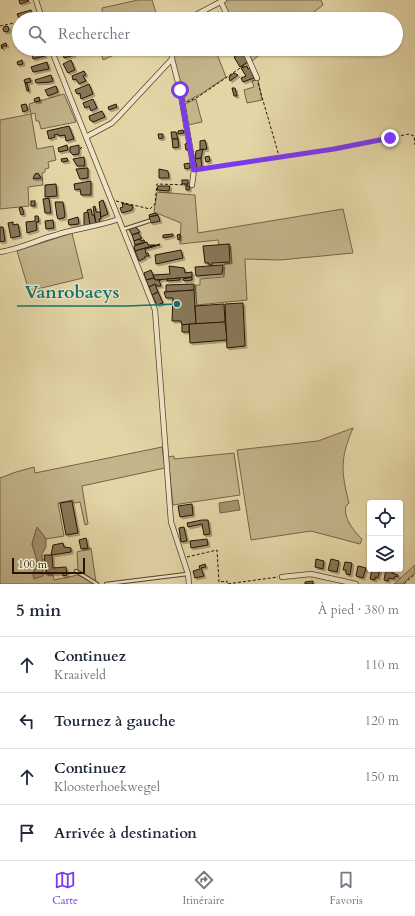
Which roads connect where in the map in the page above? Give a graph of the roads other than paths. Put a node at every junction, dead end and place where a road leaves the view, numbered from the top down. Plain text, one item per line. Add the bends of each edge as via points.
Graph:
1 (36, 0) edge
2 (222, 1) edge
3 (40, 12) edge
4 (201, 12) edge
5 (226, 12) edge
6 (54, 56) edge
7 (248, 56) edge
8 (172, 59) joint
9 (257, 78) road end
10 (86, 137) junction
11 (192, 185) road end
12 (119, 219) junction
13 (149, 221) dead end
14 (124, 229) junction
15 (0, 252) edge
16 (76, 571) dead end
17 (188, 574) junction
18 (282, 576) road end
19 (97, 584) edge
20 (106, 584) edge
21 (189, 584) edge
22 (356, 584) edge

1 - 3 street
2 - 4 street
2 - 5 street
6 - 10 street
7 - 9 street
8 - 10 street via 117,118
8 - 11 street via 194,170
10 - 12 street
12 - 14 street
12 - 15 street
13 - 14 lane
14 - 17 street via 155,310 172,522
16 - 19 lane
17 - 20 lane
17 - 21 street
18 - 22 street via 311,574

